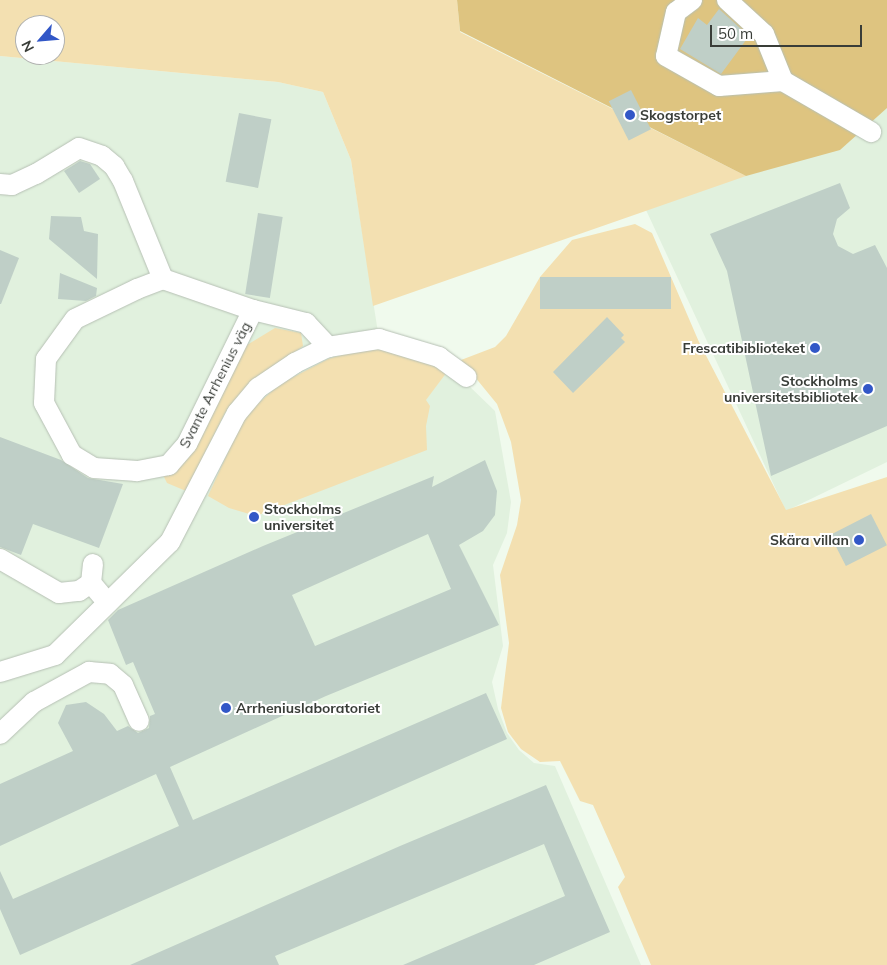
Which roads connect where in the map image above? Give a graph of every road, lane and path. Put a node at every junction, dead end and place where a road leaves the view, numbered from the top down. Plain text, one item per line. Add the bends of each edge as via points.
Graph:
1 (692, 0) edge
2 (727, 0) edge
3 (783, 81) junction
4 (870, 132) dead end
5 (0, 184) edge
6 (163, 279) junction
7 (253, 310) junction
8 (328, 347) junction
9 (467, 377) dead end
10 (0, 560) edge
11 (108, 603) junction
12 (55, 656) junction
13 (0, 672) edge
14 (72, 679) junction
15 (139, 721) dead end
16 (0, 734) edge

1 - 3 street via 676,12 666,56 719,86
2 - 3 street via 764,34
3 - 4 street
5 - 6 street via 12,185 79,148 96,153 114,166 123,181
6 - 7 street, Svante Arrhenius väg
6 - 7 street, Svante Arrhenius väg via 75,319 46,359 44,403 72,455 94,468 137,471 168,465 187,444
7 - 8 street, Svante Arrhenius väg via 306,323
8 - 9 street via 378,339 439,356
8 - 11 street via 295,363 258,388 237,413 170,542
10 - 11 street via 59,593 79,591 92,574
11 - 12 street
12 - 13 street
12 - 14 street
14 - 15 street via 89,672 110,674 123,685
14 - 16 street via 34,702

